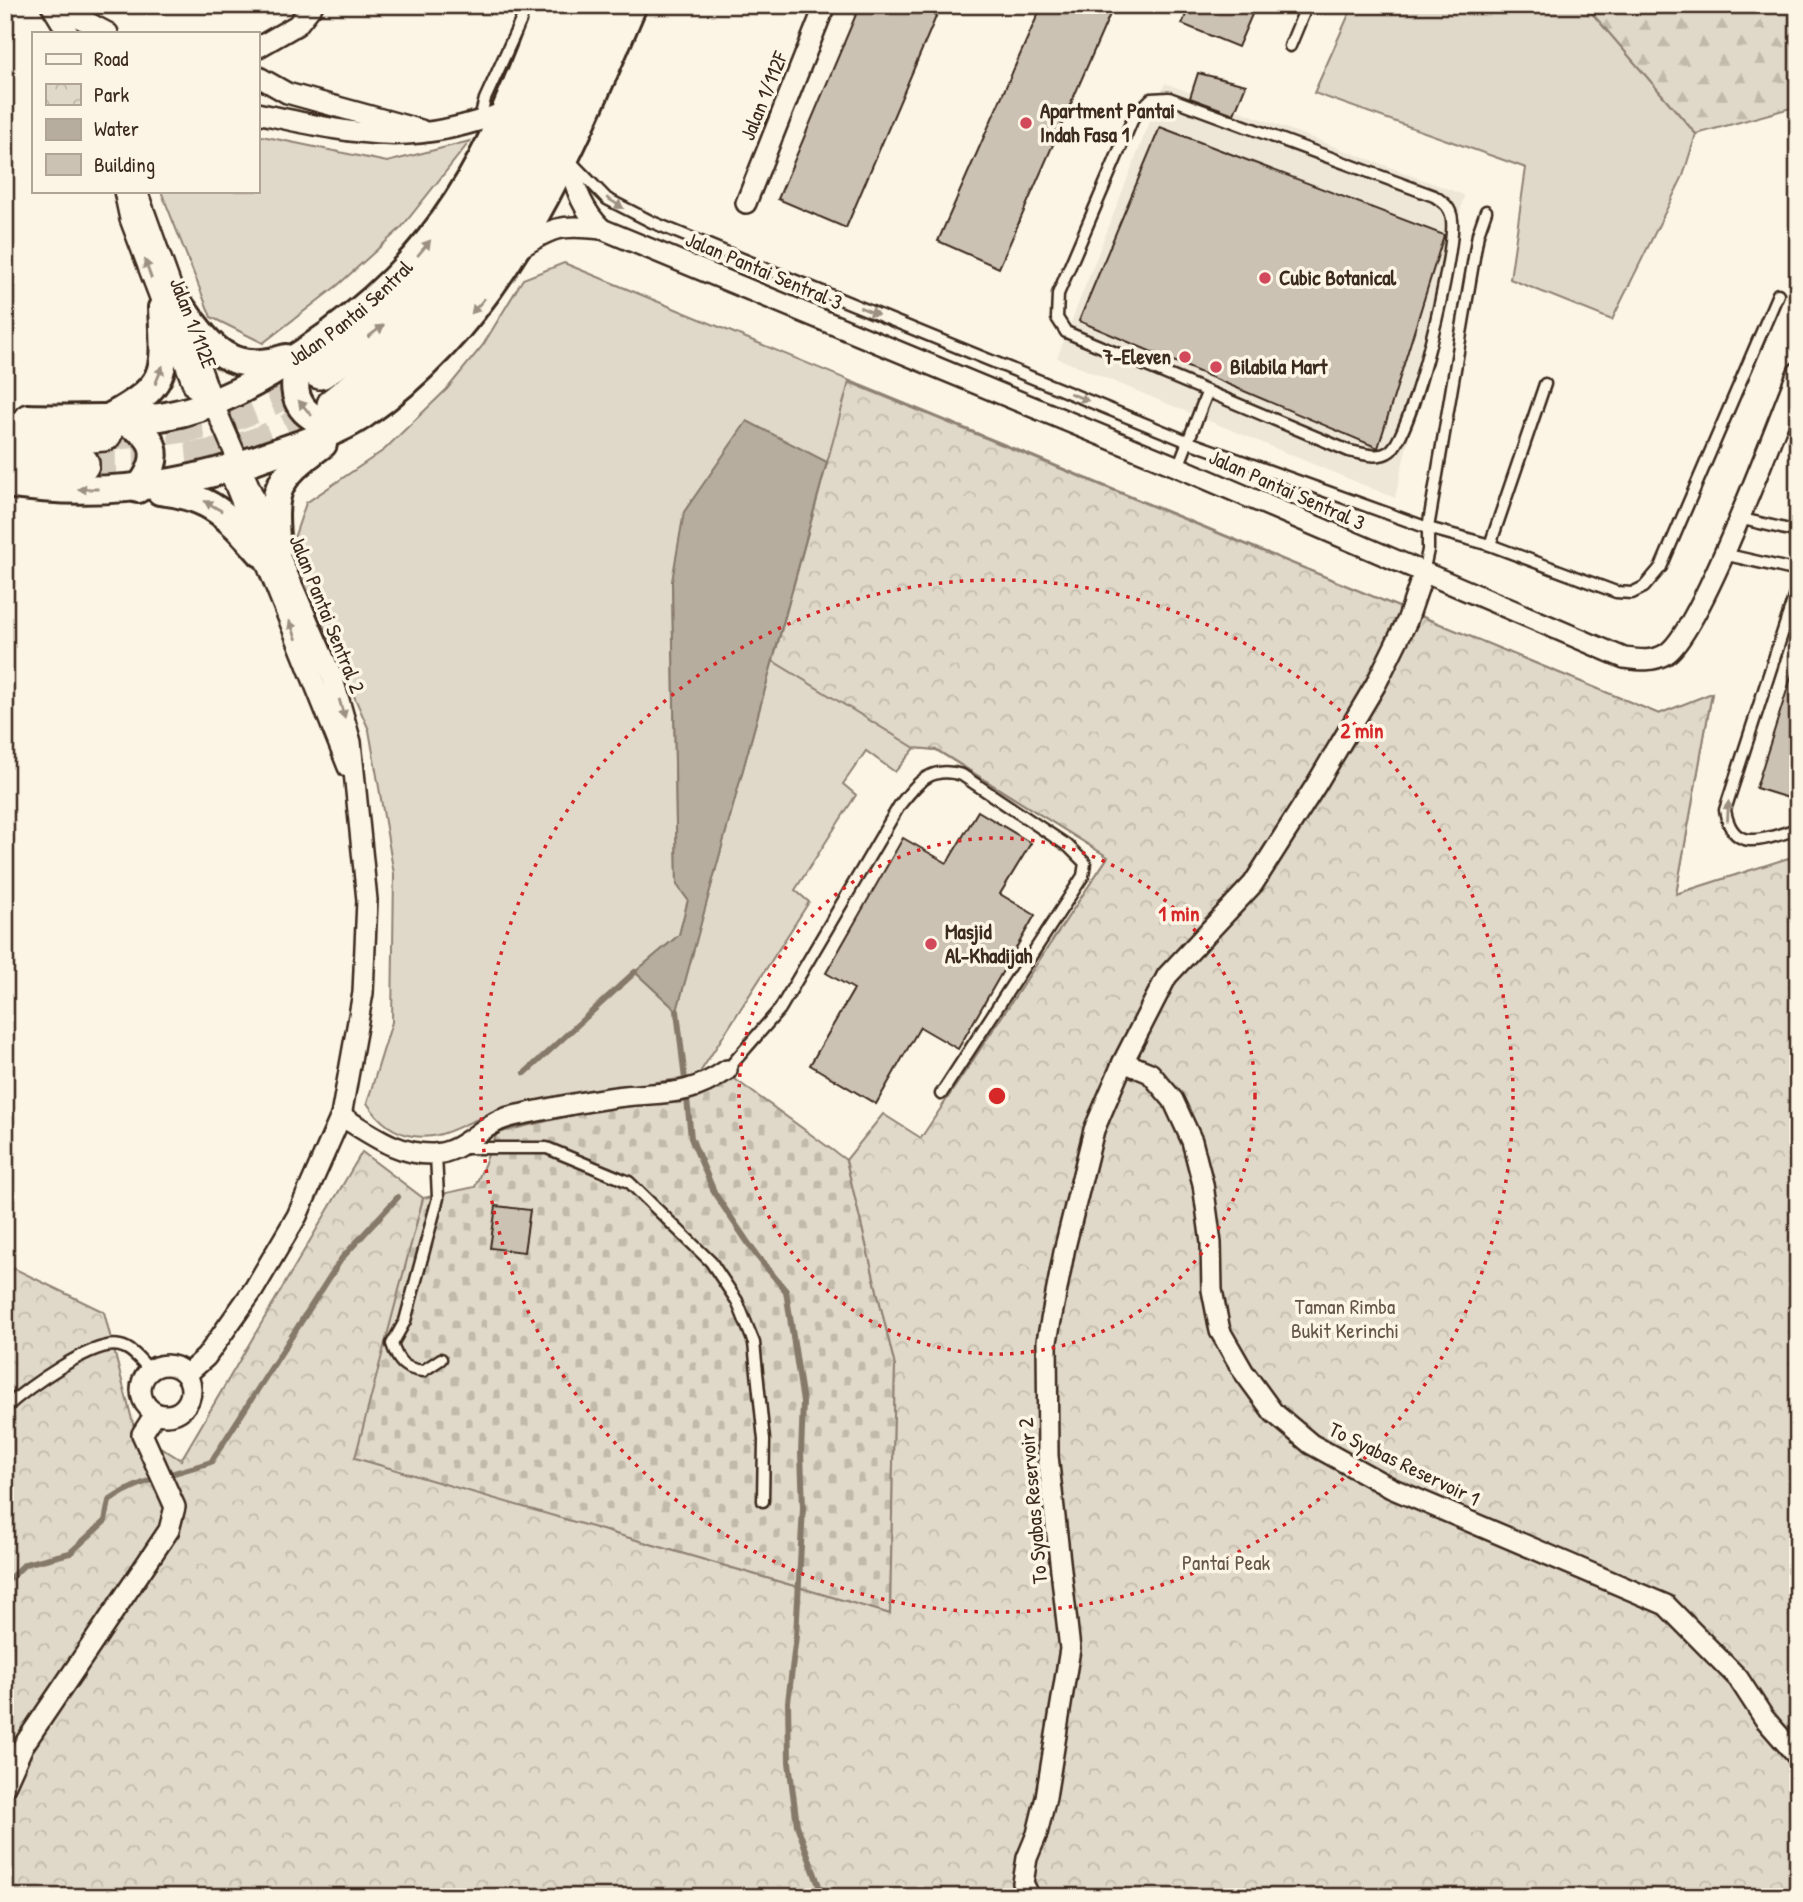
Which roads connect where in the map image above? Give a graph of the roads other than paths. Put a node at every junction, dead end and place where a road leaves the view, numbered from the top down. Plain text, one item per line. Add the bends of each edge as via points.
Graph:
1 (53, 5) edge
2 (313, 5) edge
3 (528, 5) edge
4 (548, 5) edge
5 (561, 5) edge
6 (576, 5) edge
7 (605, 5) edge
8 (611, 5) edge
9 (633, 5) edge
10 (825, 5) edge
11 (1307, 5) edge
12 (67, 32) edge
13 (106, 32) edge
14 (1290, 46) dead end
15 (259, 47) edge
16 (259, 77) edge
17 (512, 100) junction
18 (259, 113) edge
19 (478, 122) junction
20 (431, 134) junction
21 (571, 146) junction
22 (124, 192) edge
23 (138, 192) edge
24 (746, 203) dead end
25 (1486, 211) dead end
26 (602, 229) junction
27 (516, 250) junction
28 (1778, 293) dead end
29 (169, 304) junction
30 (312, 361) junction
31 (1798, 372) edge
32 (1545, 384) dead end
33 (1207, 393) junction
34 (207, 405) junction
35 (348, 411) junction
36 (5, 417) edge
37 (106, 425) junction
38 (5, 431) edge
39 (1189, 442) junction
40 (5, 459) edge
41 (81, 464) tunnel mouth
42 (234, 467) junction
43 (1178, 467) junction
44 (5, 484) edge
45 (138, 489) junction
46 (1737, 518) junction
47 (1428, 528) junction
48 (1798, 532) edge
49 (1490, 545) junction
50 (269, 552) junction
51 (1722, 554) junction
52 (1798, 571) edge
53 (1423, 574) junction
54 (1798, 585) edge
55 (1798, 829) edge
56 (1123, 1062) junction
57 (727, 1070) joint
58 (941, 1094) dead end
59 (341, 1116) junction
60 (460, 1148) junction
61 (436, 1154) junction
62 (441, 1359) dead end
63 (150, 1370) junction
64 (186, 1375) junction
65 (5, 1408) edge
66 (155, 1414) junction
67 (763, 1502) dead end
68 (1798, 1757) edge
69 (5, 1786) edge
70 (1030, 1897) edge

1 - 12 street
1 - 13 street
2 - 15 street via 297,25
3 - 19 lane
4 - 17 main road, Jalan Pantai Sentral
5 - 17 highway
30 -> 6 highway via 413,301 462,242 518,138
7 - 35 highway via 566,103 522,195 488,250
8 - 21 highway
9 - 21 main road
10 - 24 street, Jalan 1/112F
11 - 14 lane
16 - 20 street via 286,93
17 - 19 street
30 -> 17 main road, Jalan Pantai Sentral via 446,222
18 - 20 street via 342,131
19 - 20 street
21 - 26 street, Jalan Pantai Sentral 3 via 580,201
21 - 27 main road via 537,218
21 -> 39 lane via 607,199 652,222
29 -> 22 street, Jalan 1/112E via 130,219
23 - 29 street, Jalan 1/112E
25 - 47 lane via 1478,234
26 - 27 street, Jalan Pantai Sentral 3 via 550,229
26 - 43 street, Jalan Pantai Sentral 3
27 -> 35 main road via 483,301 452,335
28 - 49 lane via 1661,567 1644,587 1632,593 1605,590
29 - 30 main road via 228,359 249,364
29 - 34 street, Jalan 1/112E
37 -> 29 main road via 146,394 161,374
30 - 34 main road, Jalan Pantai Sentral
35 -> 30 main road via 325,421 310,416 298,404 294,380
31 - 46 street, Jalan Pantai Sentral 3
32 - 49 lane
33 - 33 lane via 1066,332 1057,318 1058,294 1135,116 1151,99 1169,98 1434,196 1447,205 1452,216 1451,254 1413,409 1392,449 1379,456 1349,451
33 - 39 lane
34 - 37 main road, Jalan Pantai Sentral
34 - 42 street, Jalan 1/112E
35 - 42 main road
35 - 50 main road via 278,488
36 - 37 main road, Jalan Pantai Sentral
37 - 38 highway via 66,436
37 - 45 main road via 137,426 154,449 154,466
39 - 43 lane
39 - 47 lane
40 - 41 highway
42 - 45 main road
42 - 50 street, Jalan Pantai Sentral 2
43 - 53 street, Jalan Pantai Sentral 3
45 -> 44 main road via 38,489
50 -> 45 main road via 209,503 187,494
46 - 48 lane
46 - 51 street, Jalan Pantai Sentral 3
47 - 49 lane
47 - 53 lane
50 - 59 street, Jalan Pantai Sentral 2 via 332,733 356,783 367,900 363,993
51 - 52 lane
51 - 53 street, Jalan Pantai Sentral 3 via 1684,635 1668,653 1649,661 1624,658
53 - 56 street, To Syabas Reservoir 2 via 1407,621 1376,684 1316,786 1253,884 1167,976
55 -> 54 lane via 1753,841 1728,830 1725,810
56 - 68 street, To Syabas Reservoir 1 via 1150,1073 1173,1100 1192,1141 1203,1184 1220,1331 1273,1412 1311,1444 1391,1488 1666,1605 1738,1678
56 - 70 street, To Syabas Reservoir 2 via 1094,1130 1047,1341 1048,1456 1070,1649 1046,1797 1027,1858 1023,1883
57 - 58 lane via 780,1009 900,806 929,775 947,770 962,775 1069,846 1085,863 1083,876
57 - 60 street via 708,1083 668,1095 625,1096 505,1118
59 - 61 street via 390,1146
59 - 64 street, Jalan Pantai Sentral 2 via 297,1216 254,1289 206,1357
60 - 61 street
60 - 67 lane via 547,1148 617,1177 638,1190 711,1262 737,1301 754,1343 764,1440
61 - 62 lane via 438,1198 405,1321 392,1344 397,1359 408,1370 424,1371
63 - 64 street via 169,1365
63 - 65 lane via 126,1348 113,1345 44,1376
63 - 66 street via 141,1390 145,1404
64 - 66 street via 191,1389 183,1409 170,1415
66 - 69 street via 142,1434 175,1507 169,1530 23,1746

